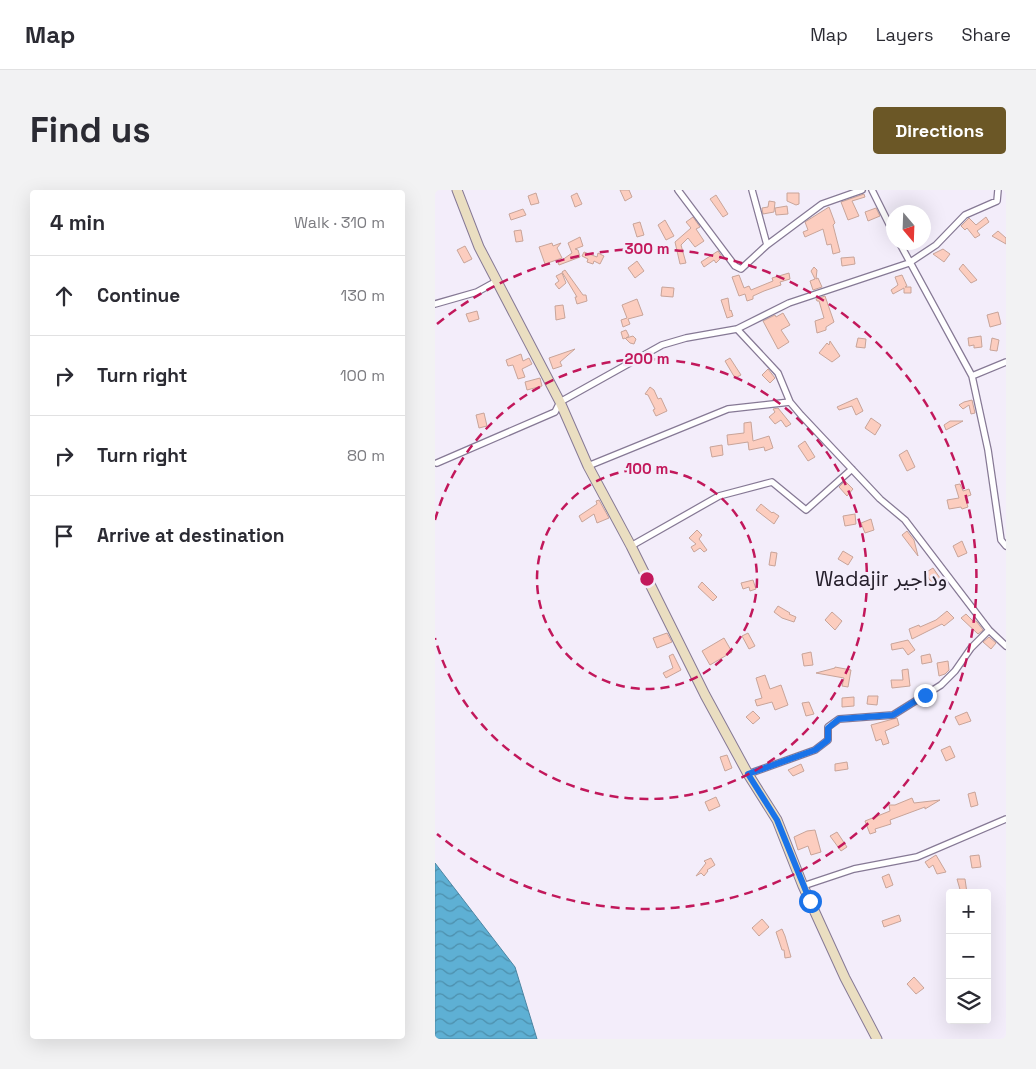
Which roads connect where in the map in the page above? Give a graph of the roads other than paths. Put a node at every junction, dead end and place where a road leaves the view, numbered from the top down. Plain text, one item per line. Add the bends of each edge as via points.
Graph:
1 (457, 190) edge
2 (678, 190) edge
3 (752, 190) edge
4 (862, 190) edge
5 (872, 190) edge
6 (998, 190) edge
7 (886, 218) edge
8 (767, 245) junction
9 (903, 250) edge
10 (909, 263) junction
11 (497, 281) junction
12 (435, 304) edge
13 (737, 329) junction
14 (1006, 362) edge
15 (971, 376) junction
16 (560, 402) junction
17 (790, 402) junction
18 (437, 463) dead end
19 (588, 466) junction
20 (852, 469) junction
21 (631, 546) junction
22 (1006, 546) edge
23 (989, 630) junction
24 (1006, 646) edge
25 (748, 774) junction
26 (1006, 819) edge
27 (803, 886) junction
28 (877, 1039) edge

1 - 11 main road via 479,247
2 - 8 street via 735,266 741,269
3 - 8 street
4 - 8 street via 822,204
5 - 7 street
6 - 10 street via 997,201 965,214 936,245
9 - 10 street
10 - 13 street via 789,303
10 - 15 street
11 - 12 street via 477,292
11 - 16 main road
13 - 16 street via 662,346
13 - 17 street via 778,373
14 - 15 street
15 - 22 street via 988,450 1001,540
16 - 18 street via 555,412
16 - 19 main road
17 - 19 street via 728,408
17 - 20 street
19 - 21 main road
20 - 21 street via 806,510 772,482 719,496
20 - 23 street via 905,520
21 - 25 main road
23 - 24 street
23 - 25 street via 941,685 893,715 839,719 828,728 828,740 815,750
25 - 27 main road via 777,820
26 - 27 street via 917,857 854,869
27 - 28 main road

